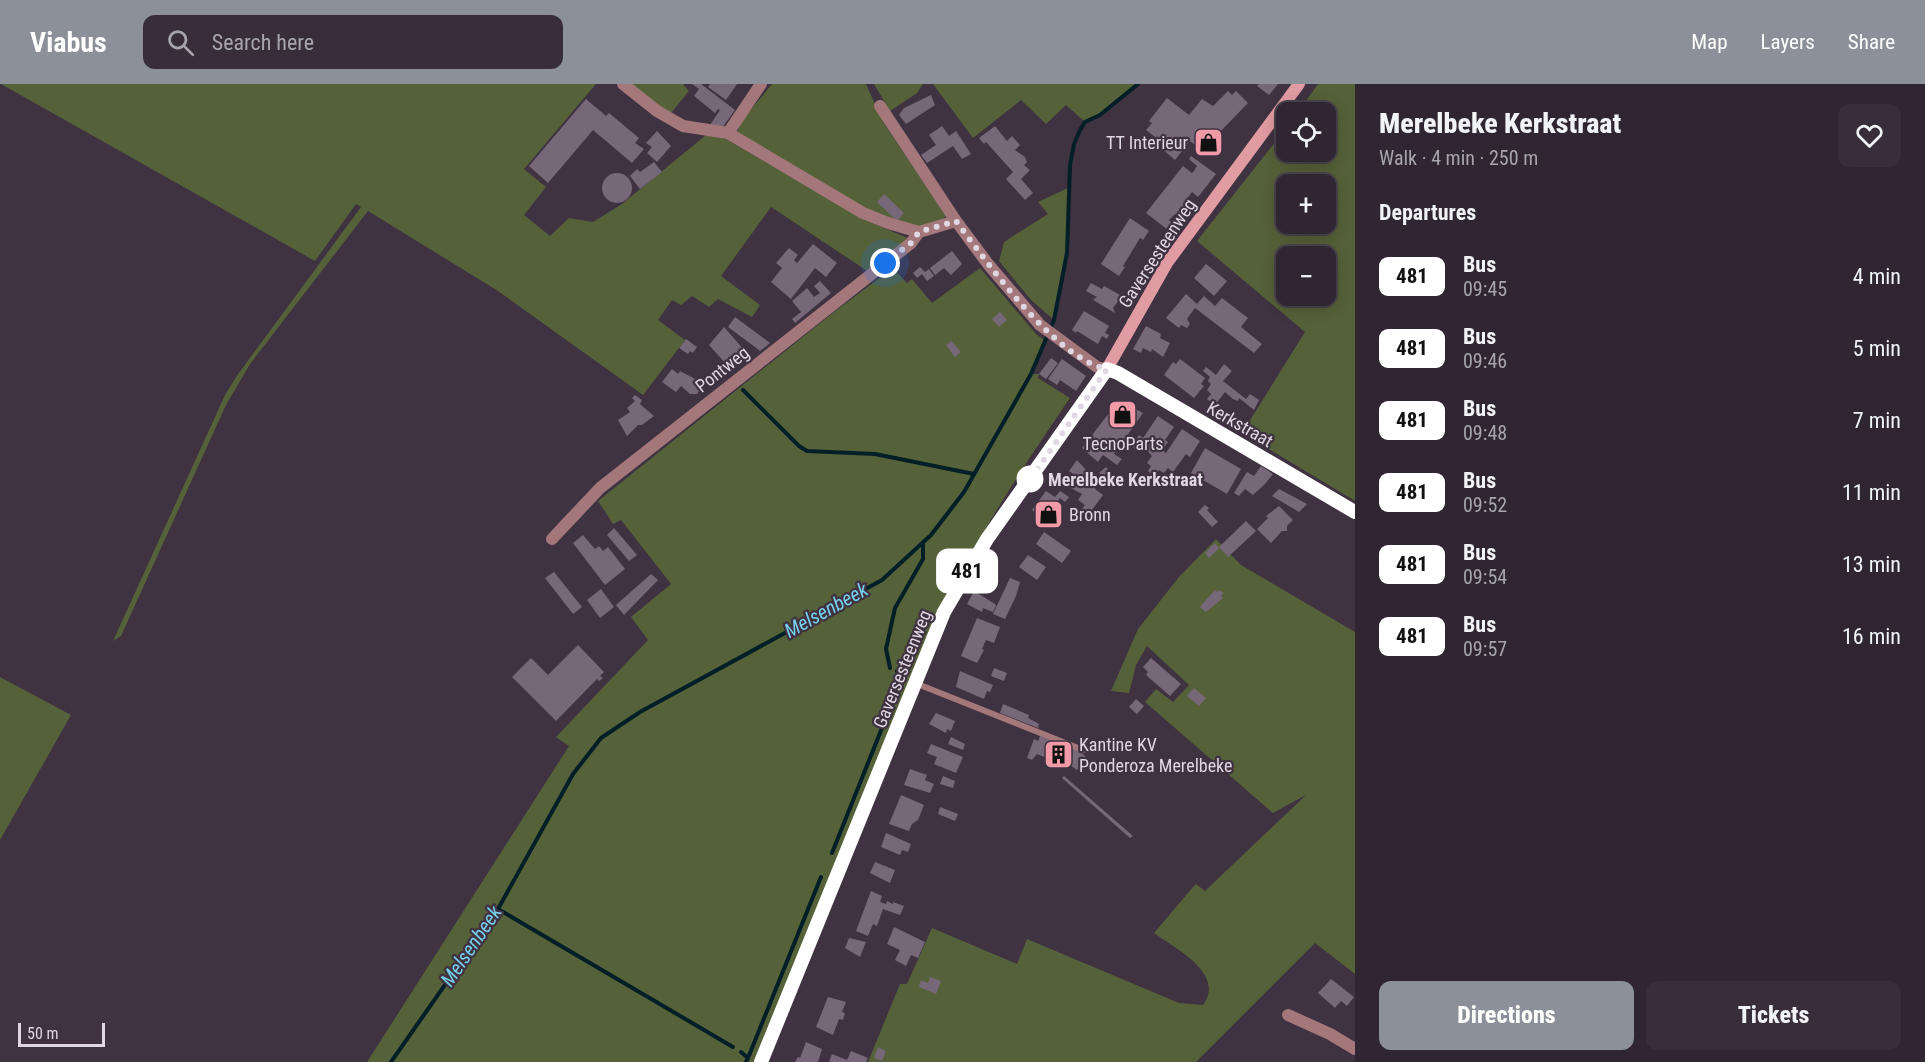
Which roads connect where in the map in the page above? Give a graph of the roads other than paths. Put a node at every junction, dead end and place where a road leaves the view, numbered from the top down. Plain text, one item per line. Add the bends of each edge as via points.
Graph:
1 (623, 84) edge
2 (762, 84) edge
3 (1299, 84) edge
4 (880, 106) dead end
5 (728, 133) junction
6 (956, 221) junction
7 (919, 232) junction
8 (1107, 369) junction
9 (1355, 512) edge
10 (552, 539) dead end
11 (915, 683) junction
12 (1083, 750) dead end
13 (1288, 1016) dead end
14 (1355, 1049) edge
15 (761, 1062) edge

1 - 5 street via 683,126
2 - 5 street
3 - 8 street, Gaversesteenweg via 1167,263
4 - 6 street
5 - 7 street via 863,213
6 - 7 street, Pontweg
6 - 8 street via 1040,325 1097,367
7 - 10 street, Pontweg via 911,243 600,488
8 - 9 street, Kerkstraat
8 - 11 street, Gaversesteenweg via 970,566 944,612
11 - 12 lane
11 - 15 street, Gaversesteenweg
13 - 14 street

